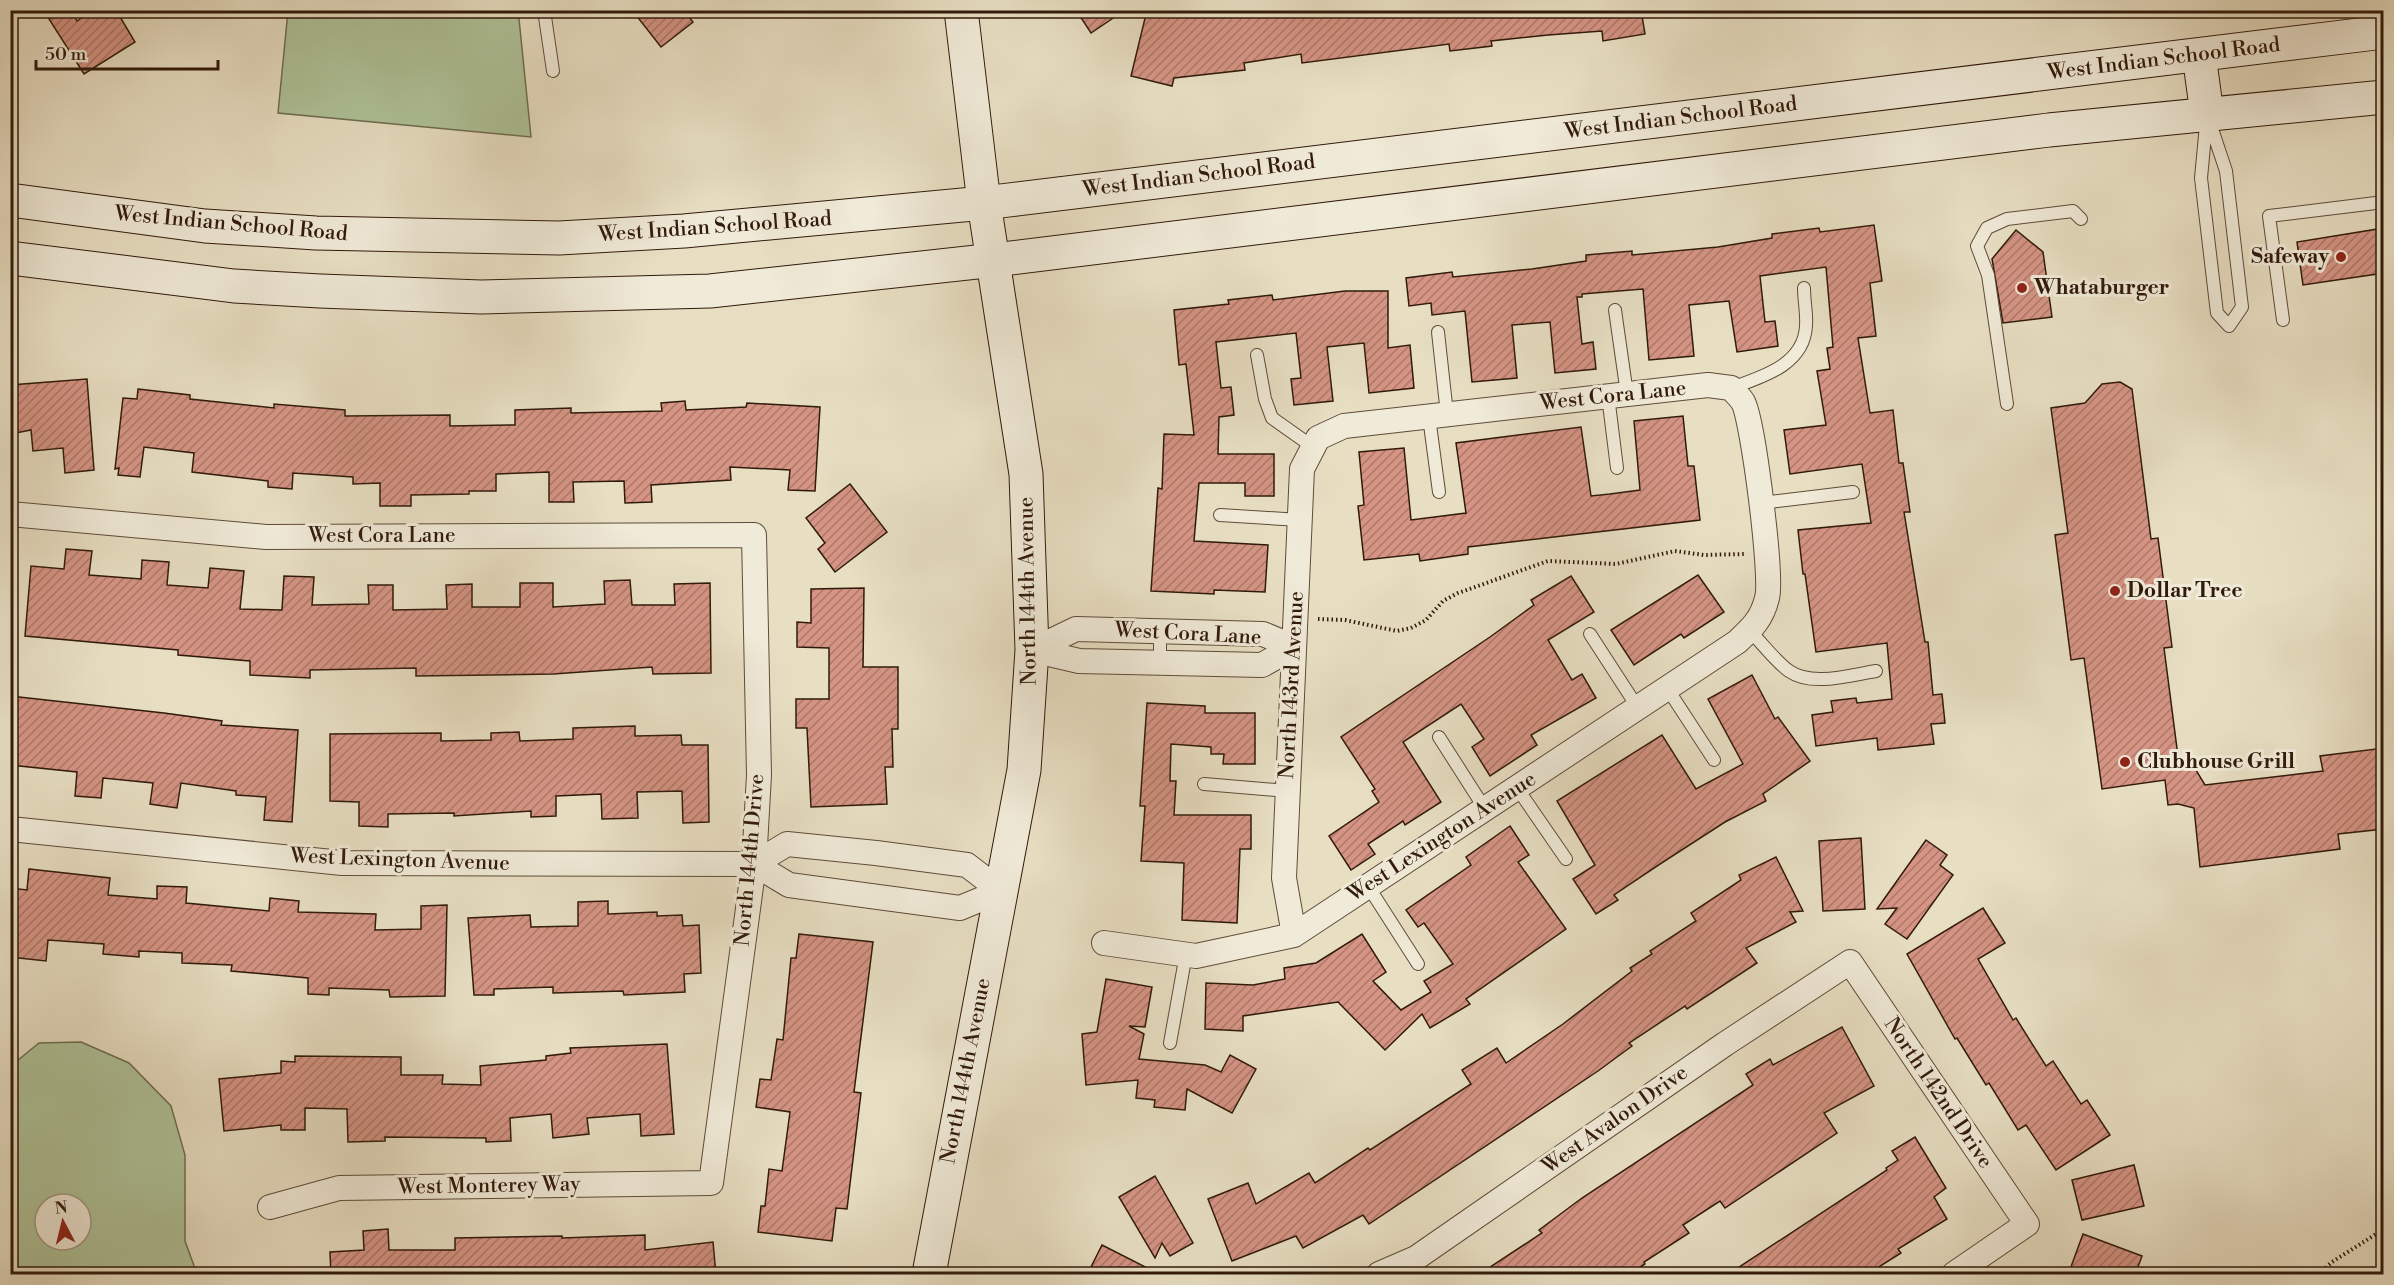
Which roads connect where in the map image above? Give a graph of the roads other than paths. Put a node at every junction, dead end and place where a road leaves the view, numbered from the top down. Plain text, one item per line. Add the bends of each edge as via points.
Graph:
1 (544, 10) edge
2 (961, 10) edge
3 (2384, 32) edge
4 (2199, 55) junction
5 (553, 71) dead end
6 (2384, 98) edge
7 (2207, 114) junction
8 (10, 200) edge
9 (2384, 202) edge
10 (984, 203) junction
11 (2082, 219) dead end
12 (10, 258) edge
13 (995, 260) junction
14 (1804, 288) dead end
15 (1616, 310) dead end
16 (2283, 320) dead end
17 (1438, 332) dead end
18 (1257, 355) dead end
19 (1731, 388) junction
20 (1618, 395) junction
21 (2007, 404) dead end
22 (1438, 416) junction
23 (1316, 443) junction
24 (1617, 468) dead end
25 (1439, 492) dead end
26 (1853, 492) dead end
27 (1761, 503) junction
28 (10, 514) edge
29 (1220, 515) dead end
30 (1300, 520) junction
31 (754, 535) joint
32 (1160, 631) junction
33 (1750, 631) junction
34 (1590, 634) dead end
35 (1294, 647) junction
36 (1032, 650) junction
37 (1160, 663) junction
38 (1876, 671) dead end
39 (1667, 688) junction
40 (1638, 708) junction
41 (1439, 737) dead end
42 (1714, 760) dead end
43 (1204, 784) dead end
44 (1516, 788) junction
45 (1288, 791) junction
46 (1485, 808) junction
47 (10, 829) edge
48 (1566, 860) dead end
49 (754, 864) junction
50 (1368, 886) junction
51 (1001, 891) junction
52 (1294, 935) junction
53 (1104, 942) dead end
54 (1186, 954) junction
55 (1850, 962) joint
56 (1418, 964) dead end
57 (1170, 1044) dead end
58 (711, 1183) joint
59 (270, 1207) dead end
60 (929, 1275) edge
61 (1379, 1275) edge
62 (1954, 1275) edge

1 - 5 lane
2 - 10 main road, North 144th Avenue
3 - 4 main road, West Indian School Road
4 - 7 main road
4 - 10 main road, West Indian School Road
6 - 7 main road
7 - 7 lane via 2201,178 2217,314 2229,326 2242,307 2226,171
7 - 13 main road
8 - 10 main road, West Indian School Road via 205,226 506,238 621,236 772,225
9 - 16 lane via 2269,216
10 - 13 main road, North 144th Avenue
11 - 21 lane via 2073,211 2007,219 1988,228 1977,246 1988,275
12 - 13 main road via 234,286 481,297 710,291
13 - 36 main road, North 144th Avenue via 1026,474
14 - 19 lane via 1806,328 1799,351 1774,372
15 - 20 lane
17 - 22 lane
18 - 23 lane via 1272,418
19 - 20 street, West Cora Lane via 1707,385
19 - 27 street via 1744,404
20 - 22 street, West Cora Lane
20 - 24 lane
22 - 23 street, West Cora Lane via 1344,426
22 - 25 lane
23 - 30 street, North 143rd Avenue via 1302,469
26 - 27 lane
27 - 33 street, West Lexington Avenue via 1768,596 1759,622
28 - 31 street, West Cora Lane via 266,537
29 - 30 lane
30 - 35 street, North 143rd Avenue
31 - 49 street, North 144th Drive via 759,775
32 - 35 street, West Cora Lane via 1263,634
32 - 36 street, West Cora Lane via 1076,629
32 - 37 lane
33 - 38 lane via 1789,671 1805,678
33 - 39 street, West Lexington Avenue
34 - 40 lane
35 - 37 street, West Cora Lane via 1262,665
35 - 45 street, North 143rd Avenue
36 - 37 street, West Cora Lane via 1078,661
36 - 51 main road, North 144th Avenue via 1024,770
39 - 40 street, West Lexington Avenue
39 - 42 lane
40 - 44 street, West Lexington Avenue
41 - 46 lane
43 - 45 lane
44 - 46 street, West Lexington Avenue
44 - 48 lane
45 - 52 street, North 143rd Avenue via 1284,878
46 - 50 street, West Lexington Avenue
47 - 49 street, West Lexington Avenue via 342,863
49 - 51 street via 789,885 960,908
49 - 51 street via 787,844 876,853 967,865
49 - 58 street, North 144th Drive
50 - 52 street, West Lexington Avenue
50 - 56 lane
51 - 60 main road, North 144th Avenue
52 - 54 street, West Lexington Avenue via 1196,956
53 - 54 street, West Lexington Avenue
54 - 57 lane
55 - 61 street, West Avalon Drive via 1416,1258
55 - 62 street, North 142nd Drive via 2027,1224
58 - 59 street, West Monterey Way via 339,1188

